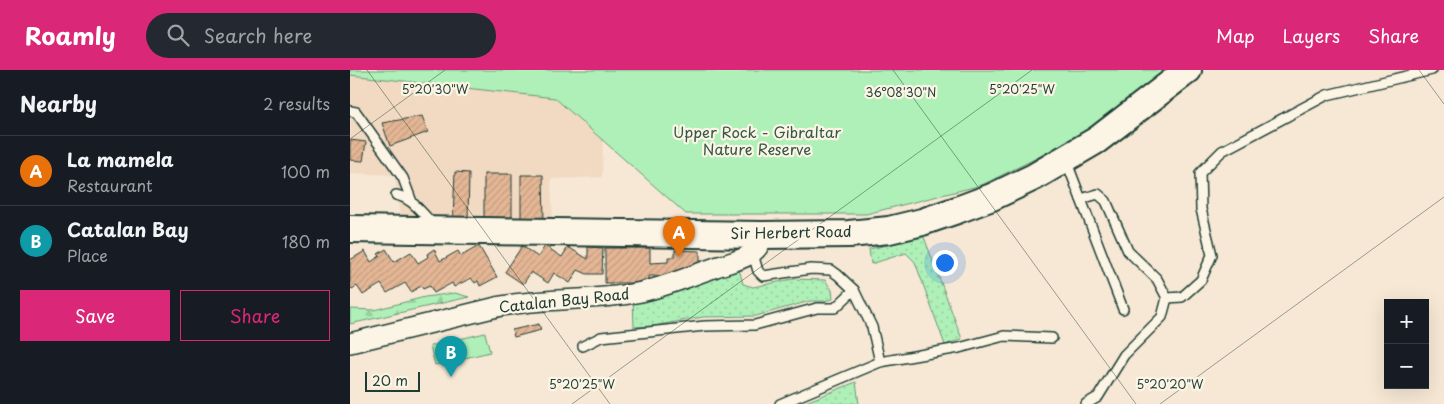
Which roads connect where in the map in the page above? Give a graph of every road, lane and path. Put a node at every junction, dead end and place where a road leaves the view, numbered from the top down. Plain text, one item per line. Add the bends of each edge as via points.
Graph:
1 (1188, 70) edge
2 (1432, 70) edge
3 (350, 111) edge
4 (1066, 160) junction
5 (396, 195) dead end
6 (1081, 199) junction
7 (412, 202) junction
8 (350, 229) edge
9 (441, 230) junction
10 (758, 244) junction
11 (854, 290) junction
12 (1167, 298) junction
13 (1124, 309) dead end
14 (1052, 338) dead end
15 (350, 343) edge
16 (583, 346) dead end
17 (880, 362) junction
18 (780, 404) edge
19 (1086, 404) edge

1 - 4 main road, Sir Herbert Road
2 - 12 lane via 1327,95 1222,151 1200,173 1202,209 1212,255 1201,280 1182,297
3 - 7 lane via 356,112 403,178
4 - 6 lane
4 - 10 main road, Sir Herbert Road via 992,197 922,222 889,230
5 - 7 lane
6 - 12 lane via 1098,194 1106,201 1128,250 1157,279
6 - 13 lane
7 - 9 lane
8 - 9 main road, Sir Herbert Road
9 - 10 main road, Sir Herbert Road
10 - 11 lane via 758,271 763,276 811,269 831,270
10 - 15 street, Catalan Bay Road via 662,287 637,293 523,302
11 - 16 lane via 835,308 817,308 755,325 705,326 601,337
11 - 17 lane via 872,327
12 - 19 lane via 1162,317 1124,355 1098,397
14 - 17 lane via 1004,336
17 - 18 lane

